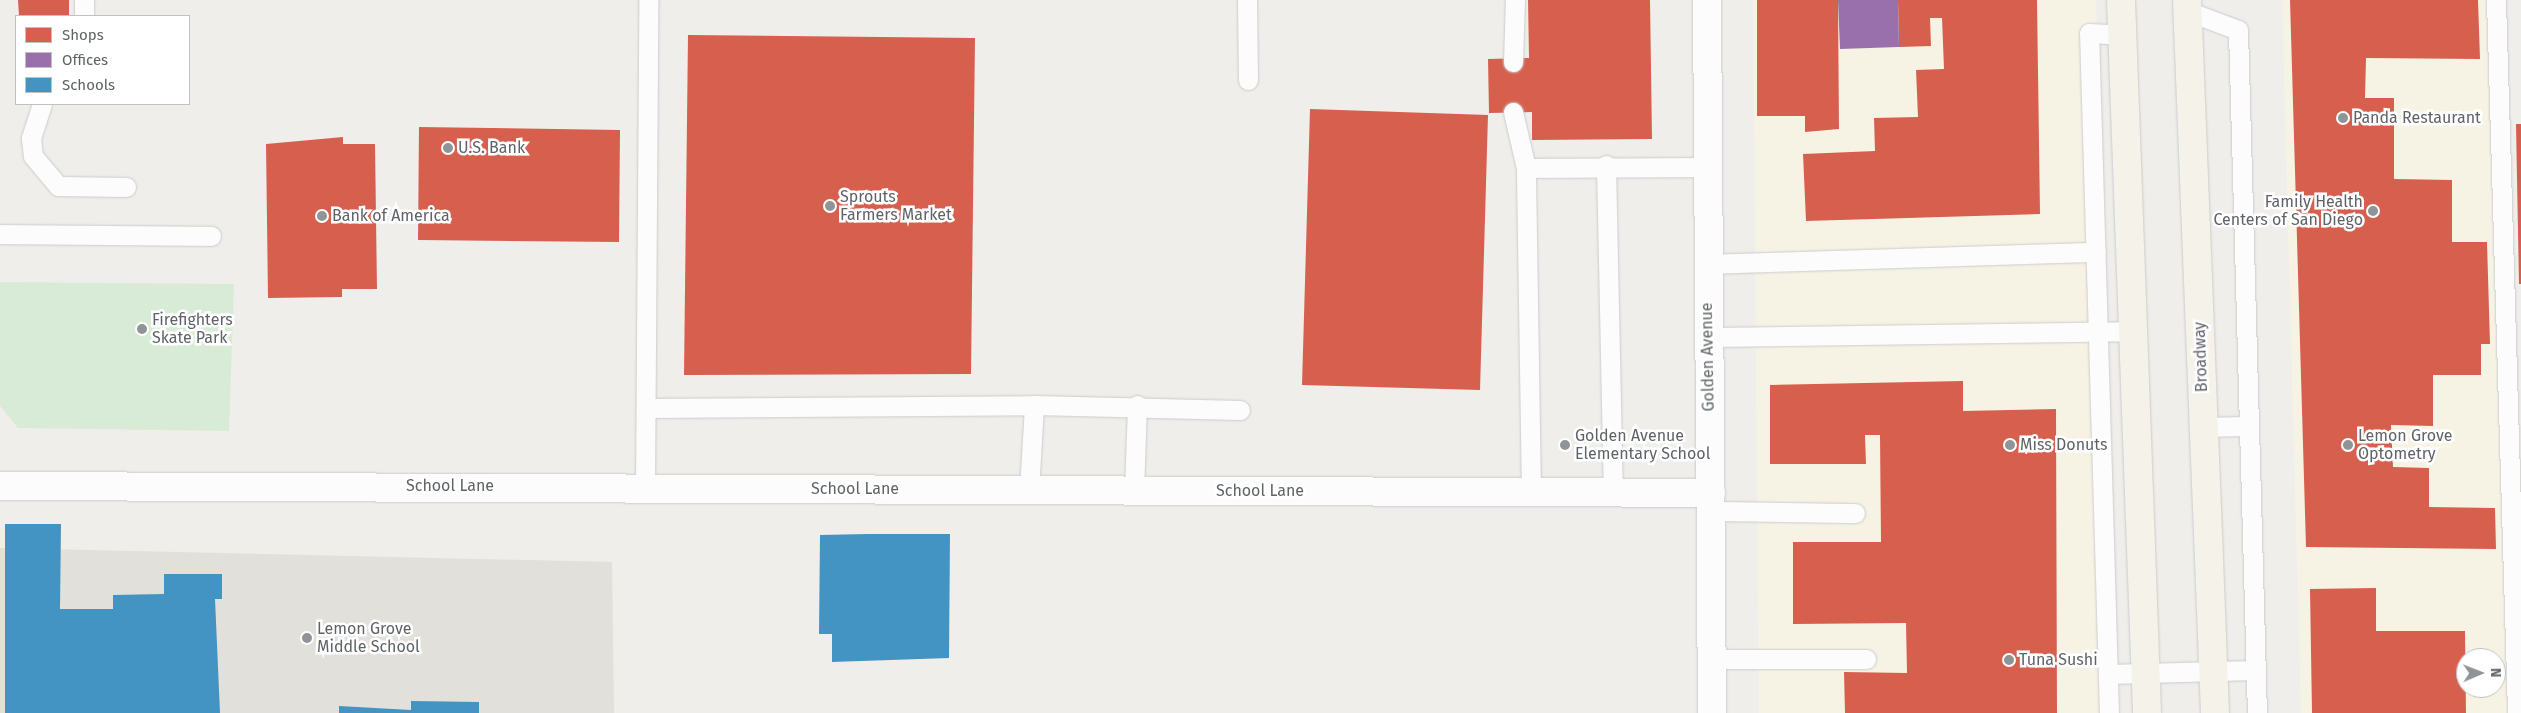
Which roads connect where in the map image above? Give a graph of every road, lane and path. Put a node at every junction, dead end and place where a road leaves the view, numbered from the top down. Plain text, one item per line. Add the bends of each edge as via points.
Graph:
1 (84, 0) edge
2 (648, 0) edge
3 (1247, 0) edge
4 (1514, 0) edge
5 (1707, 0) edge
6 (2121, 0) edge
7 (2496, 0) edge
8 (2187, 6) edge
9 (84, 15) edge
10 (2123, 35) junction
11 (1513, 62) dead end
12 (1248, 80) dead end
13 (42, 105) edge
14 (1512, 112) dead end
15 (1606, 165) junction
16 (1706, 166) junction
17 (1526, 168) junction
18 (126, 187) dead end
19 (0, 234) edge
20 (211, 236) dead end
21 (2096, 252) junction
22 (1706, 264) junction
23 (2135, 331) junction
24 (2099, 333) junction
25 (1707, 337) junction
26 (1034, 405) junction
27 (1137, 405) junction
28 (647, 408) junction
29 (1240, 410) dead end
30 (2204, 426) junction
31 (2248, 426) junction
32 (0, 486) edge
33 (645, 488) junction
34 (1029, 490) junction
35 (1134, 491) junction
36 (1530, 493) junction
37 (1613, 493) junction
38 (1711, 502) junction
39 (1855, 513) dead end
40 (2517, 569) edge
41 (1712, 659) junction
42 (1866, 659) dead end
43 (2255, 670) junction
44 (2211, 672) junction
45 (2108, 674) junction
46 (2146, 674) junction
47 (1712, 713) edge
48 (2109, 713) edge
49 (2147, 713) edge
50 (2215, 713) edge
51 (2257, 713) edge
52 (2517, 713) edge

1 - 9 lane
2 - 28 lane
3 - 12 lane
4 - 11 lane
5 - 16 street, Golden Avenue
6 - 10 main road
7 - 40 lane
8 - 30 main road, Broadway
8 - 31 lane via 2238,30
10 - 21 lane via 2089,33
10 - 23 main road
13 - 18 lane via 30,138 33,156 58,186
14 - 17 lane
15 - 16 lane
15 - 17 lane
15 - 37 lane
16 - 22 street, Golden Avenue
17 - 36 lane
19 - 20 lane
21 - 22 lane
21 - 24 lane
22 - 25 street, Golden Avenue
23 - 24 lane
23 - 46 main road
24 - 25 lane
24 - 45 lane
25 - 38 street, Golden Avenue
26 - 27 lane
26 - 28 lane
26 - 34 lane
27 - 29 lane
27 - 35 lane
28 - 33 lane
30 - 31 lane
30 - 44 main road, Broadway
31 - 43 lane
32 - 33 street, School Lane
33 - 34 street, School Lane
34 - 35 street, School Lane
35 - 36 street, School Lane
36 - 37 street, School Lane
37 - 38 street, School Lane
38 - 39 lane
38 - 41 street, Golden Avenue
40 - 52 lane
41 - 42 lane
41 - 47 street, Golden Avenue
43 - 44 lane
43 - 51 lane
44 - 46 lane
44 - 50 main road, Broadway
45 - 46 lane
45 - 48 lane
46 - 49 main road

